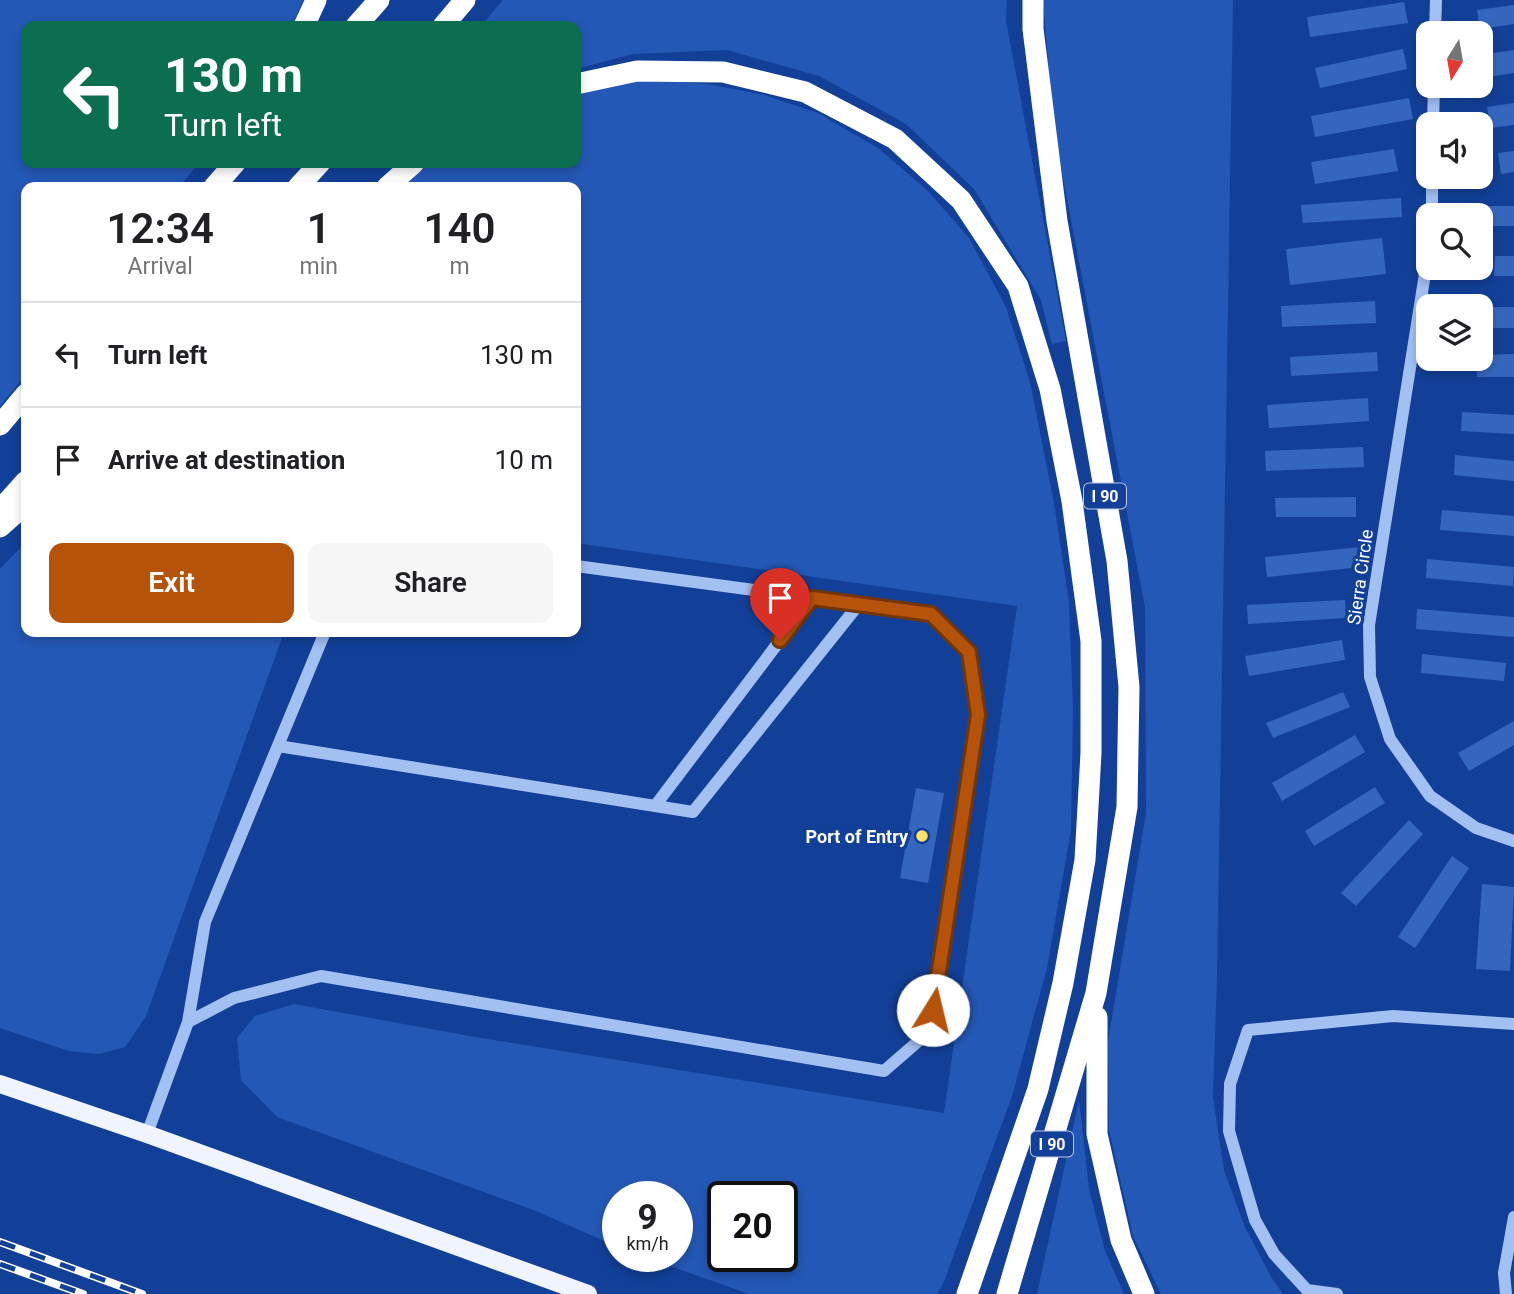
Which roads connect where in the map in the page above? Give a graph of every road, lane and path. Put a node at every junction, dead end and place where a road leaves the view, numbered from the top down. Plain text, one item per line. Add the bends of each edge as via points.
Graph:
1 (316, 0) edge
2 (379, 0) edge
3 (466, 0) edge
4 (1033, 0) edge
5 (1436, 0) edge
6 (306, 21) edge
7 (360, 21) edge
8 (447, 21) edge
9 (1435, 21) edge
10 (581, 83) edge
11 (231, 168) edge
12 (315, 168) edge
13 (408, 168) edge
14 (218, 182) edge
15 (303, 182) edge
16 (393, 182) edge
17 (1424, 280) edge
18 (21, 400) edge
19 (21, 405) edge
20 (0, 427) edge
21 (21, 486) edge
22 (21, 508) edge
23 (0, 509) edge
24 (0, 527) edge
25 (581, 567) edge
26 (812, 598) junction
27 (859, 604) junction
28 (323, 637) edge
29 (278, 746) junction
30 (655, 806) junction
31 (1514, 841) edge
32 (1096, 993) junction
33 (188, 1022) junction
34 (1514, 1024) edge
35 (0, 1084) edge
36 (147, 1135) junction
37 (1514, 1217) edge
38 (588, 1294) edge
39 (967, 1294) edge
40 (1007, 1294) edge
41 (1144, 1294) edge
42 (1338, 1294) edge
43 (1506, 1294) edge

1 - 6 highway
2 - 7 highway
3 - 8 highway
4 - 32 highway, I 90 via 1057,221 1117,561 1129,687 1127,807
5 - 9 street
10 - 39 highway via 637,71 723,72 805,92 895,139 961,200 1018,286 1050,389 1072,501 1091,641 1091,753 1085,860 1063,983 1038,1089
11 - 14 highway
12 - 15 highway
13 - 16 highway
17 - 31 street, Sierra Circle via 1369,625 1370,677 1390,739 1430,796 1476,828
18 - 20 highway
19 - 20 highway
21 - 23 highway
22 - 24 highway
25 - 26 street
26 - 27 street
26 - 30 street
27 - 30 street via 693,812
27 - 33 street via 931,614 969,652 978,715 930,1031 884,1071 321,976 234,998
28 - 29 street
29 - 30 street
29 - 33 street via 205,922
32 - 40 highway, I 90
32 - 41 highway, I 90 via 1097,1134 1121,1240
33 - 36 street
34 - 42 street via 1393,1016 1248,1030 1230,1084 1229,1130 1255,1220 1274,1254 1307,1290
35 - 36 main road
36 - 38 main road
37 - 43 street via 1504,1273

